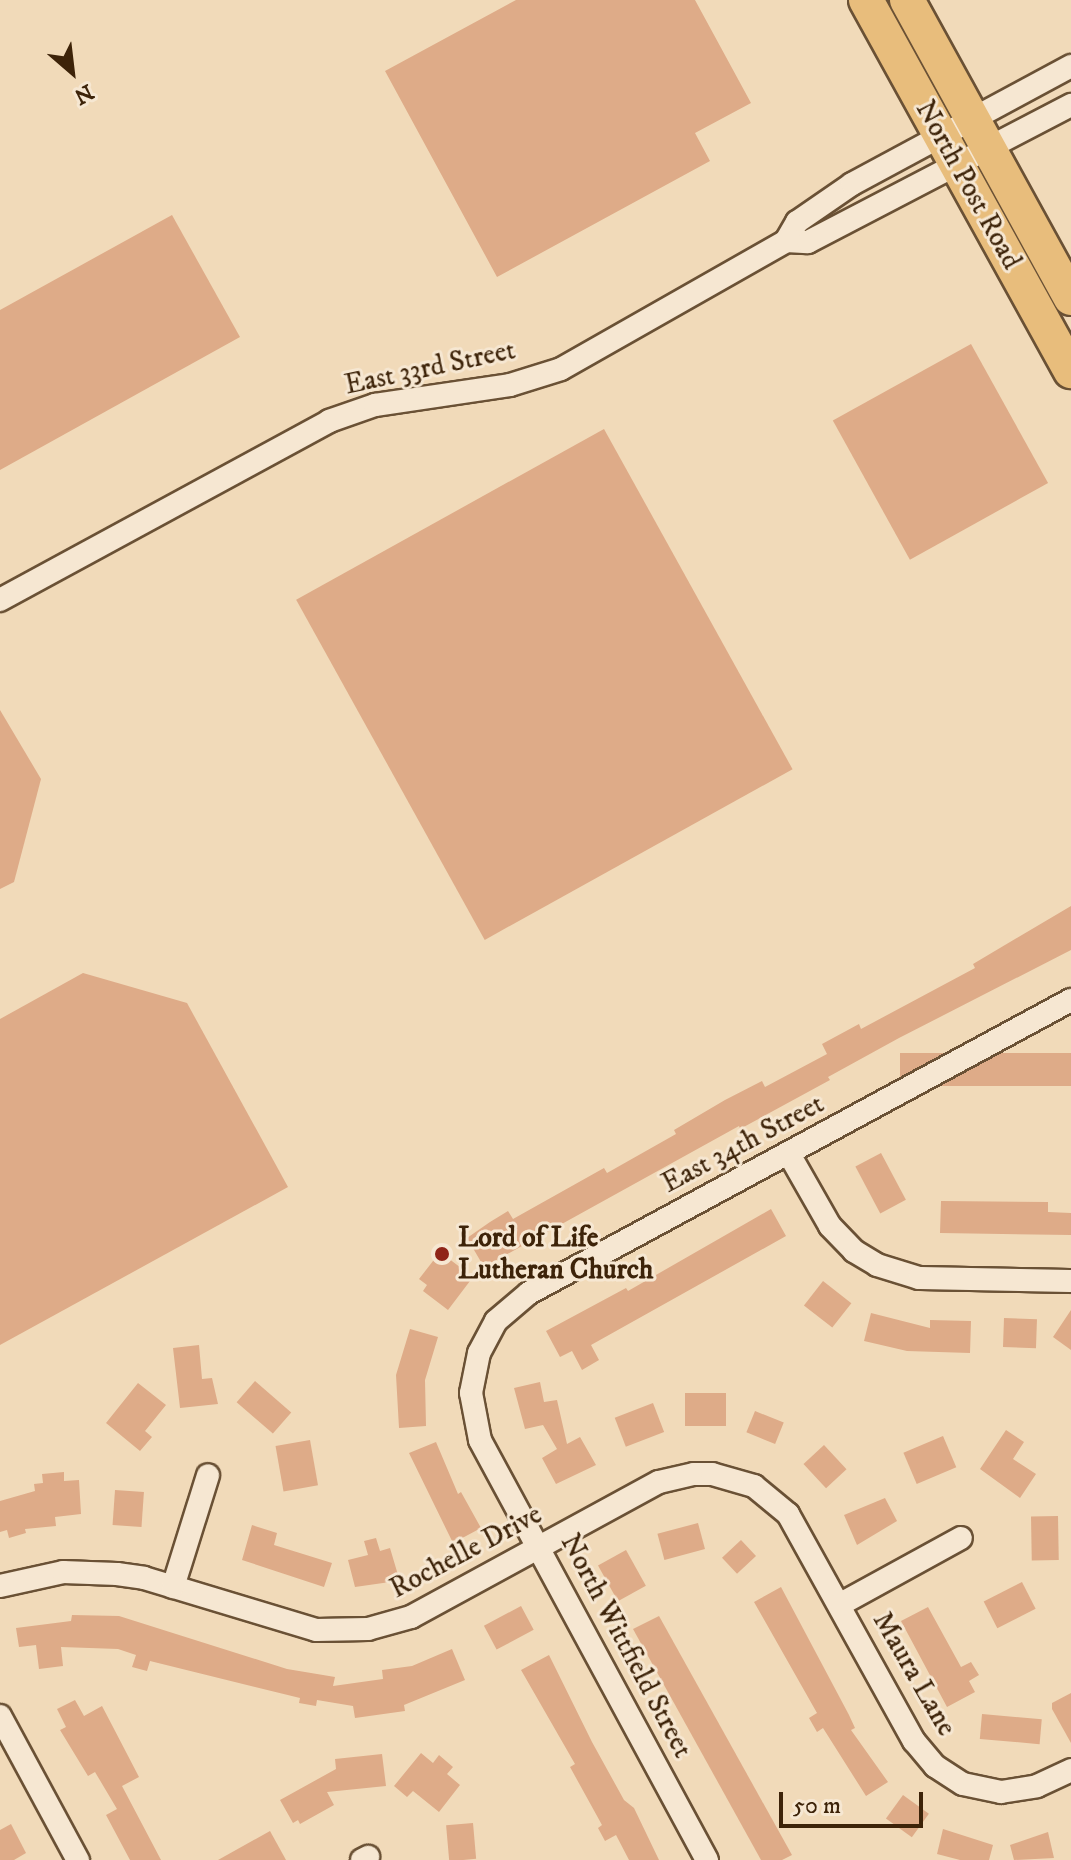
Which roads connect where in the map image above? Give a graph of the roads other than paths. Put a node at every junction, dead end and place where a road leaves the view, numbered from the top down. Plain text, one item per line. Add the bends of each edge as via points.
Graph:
1 (866, 0) edge
2 (907, 0) edge
3 (1071, 66) edge
4 (1071, 105) edge
5 (941, 135) junction
6 (981, 135) junction
7 (957, 165) junction
8 (786, 241) junction
9 (1071, 298) edge
10 (1071, 371) edge
11 (0, 600) edge
12 (1071, 1000) edge
13 (789, 1154) junction
14 (1071, 1281) edge
15 (474, 1370) joint
16 (208, 1475) dead end
17 (761, 1491) joint
18 (961, 1538) dead end
19 (538, 1548) junction
20 (0, 1586) edge
21 (173, 1587) junction
22 (839, 1605) junction
23 (0, 1716) edge
24 (1071, 1770) edge
25 (78, 1860) edge
26 (707, 1860) edge

1 - 5 main road, North Post Road
2 - 6 main road, North Post Road
3 - 6 street, East 33rd Street
4 - 6 street, East 33rd Street
5 - 6 street, East 33rd Street
5 - 7 main road, North Post Road
5 - 8 street, East 33rd Street via 841,191 797,222
6 - 7 street, East 33rd Street
6 - 9 main road, North Post Road
7 - 8 street, East 33rd Street via 808,242
7 - 10 main road, North Post Road
8 - 11 street, East 33rd Street via 561,369 510,385 375,405 329,421
12 - 13 street, East 34th Street
13 - 14 street via 830,1226 877,1265 919,1278
13 - 15 street, East 34th Street via 529,1293 496,1321
15 - 19 street, North Wittfield Street via 471,1393 477,1432
16 - 21 street
17 - 19 street, Rochelle Drive via 712,1474 676,1476
17 - 22 street, Maura Lane via 793,1521
18 - 22 street
19 - 21 street, Rochelle Drive via 411,1617 351,1632 307,1628
19 - 26 street, North Wittfield Street
20 - 21 street, Rochelle Drive via 63,1572 90,1572 135,1576
22 - 24 street, Maura Lane via 914,1741 941,1771 963,1784 1001,1792 1037,1786
23 - 25 street

